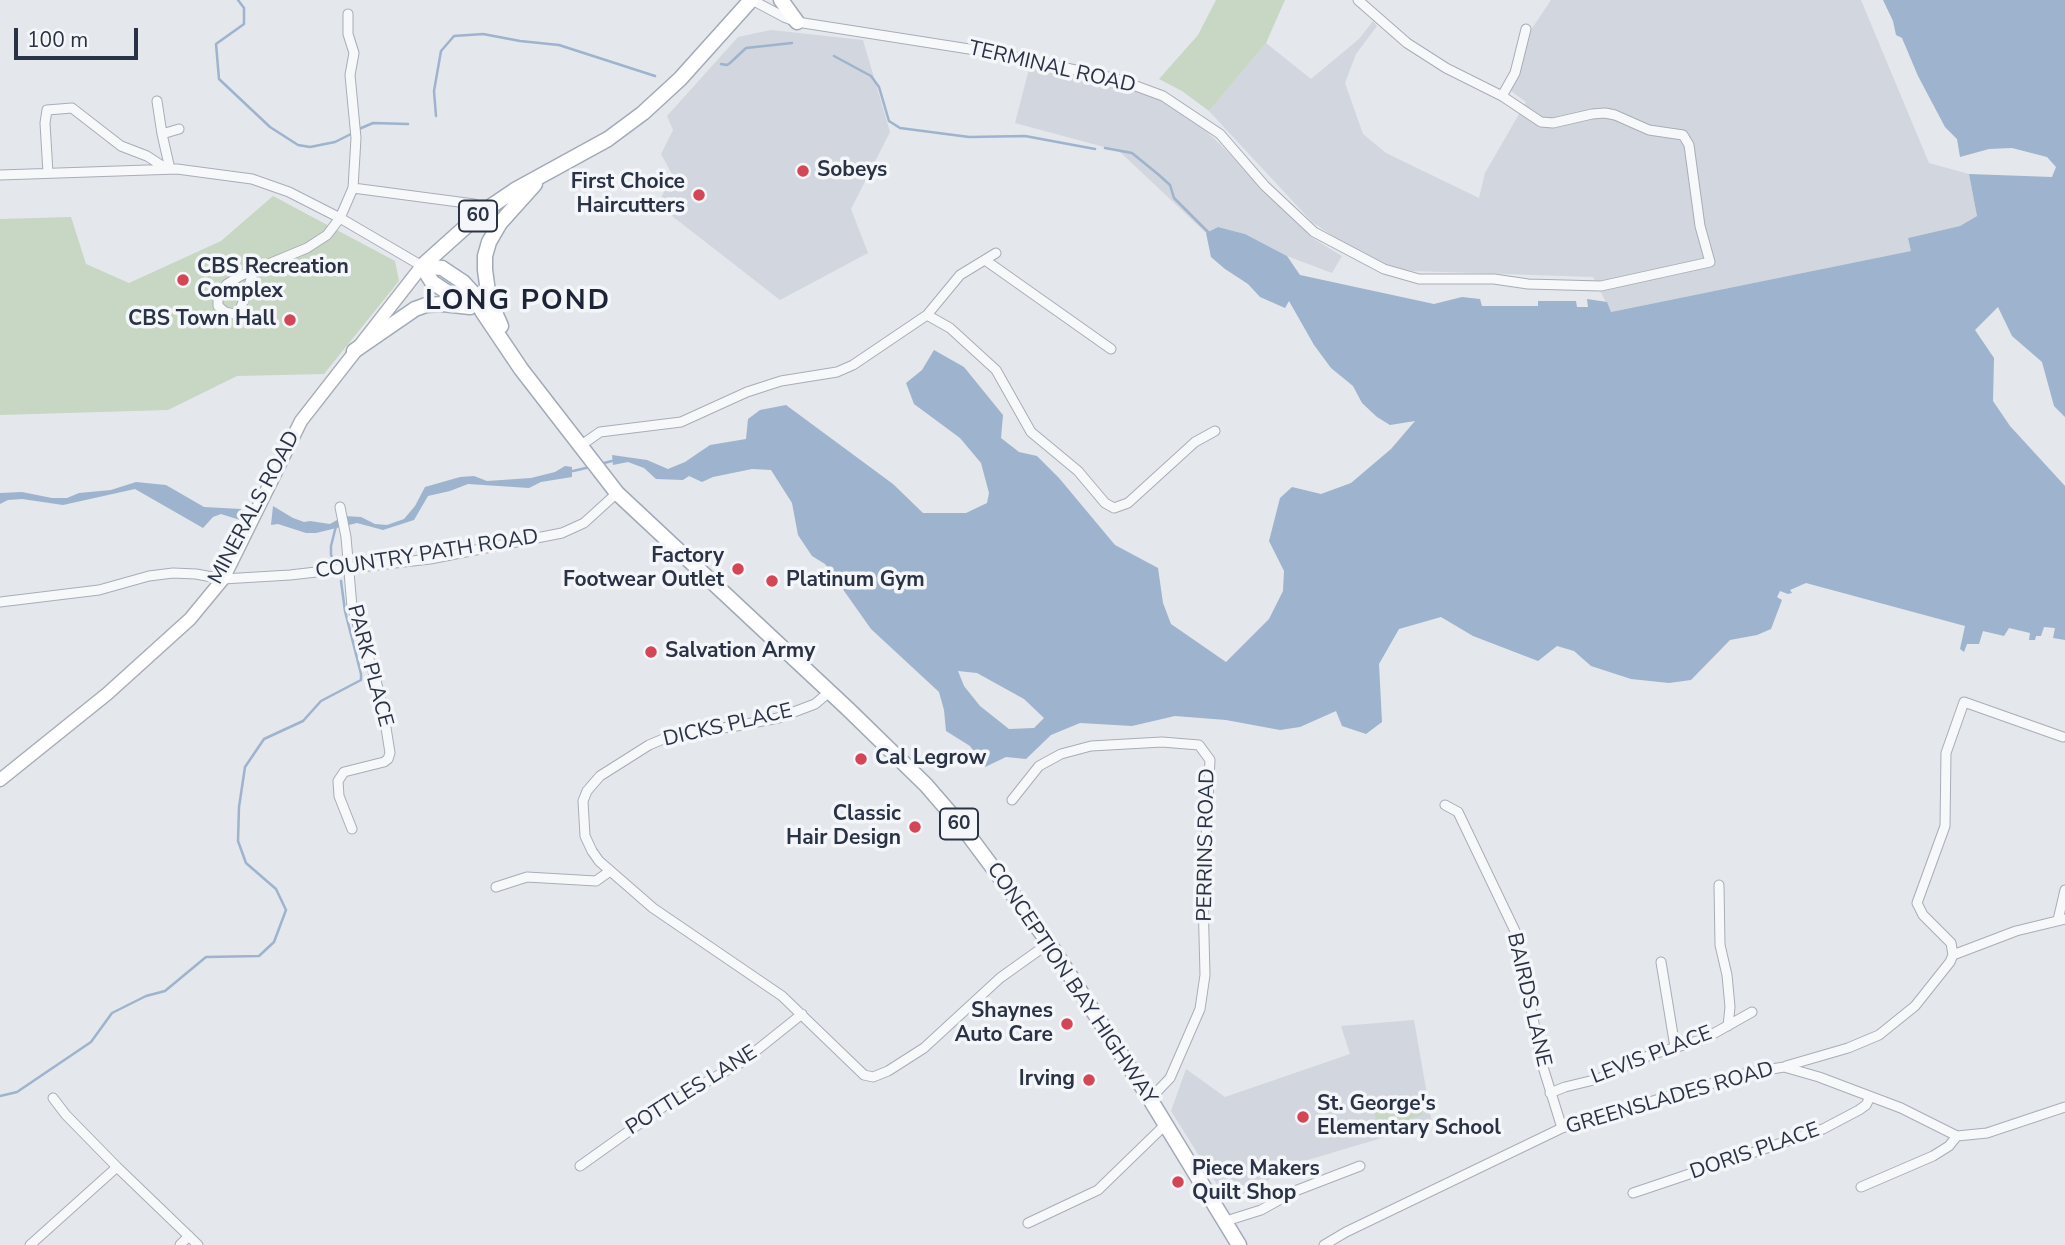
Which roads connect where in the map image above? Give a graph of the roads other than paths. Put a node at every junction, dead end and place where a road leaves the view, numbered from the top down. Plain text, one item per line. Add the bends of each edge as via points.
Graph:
1 (752, 0) edge
2 (781, 0) edge
3 (1359, 0) edge
4 (348, 14) dead end
5 (797, 22) junction
6 (1526, 29) dead end
7 (1502, 96) junction
8 (157, 101) dead end
9 (179, 129) dead end
10 (162, 134) junction
11 (169, 169) junction
12 (48, 173) junction
13 (0, 175) edge
14 (541, 176) junction
15 (353, 188) junction
16 (481, 213) junction
17 (340, 218) junction
18 (996, 253) dead end
19 (985, 260) junction
20 (422, 266) junction
21 (254, 271) junction
22 (476, 309) junction
23 (927, 315) junction
24 (1111, 349) dead end
25 (354, 351) junction
26 (516, 359) junction
27 (1215, 431) dead end
28 (582, 448) junction
29 (617, 493) junction
30 (340, 510) dead end
31 (347, 569) junction
32 (223, 579) junction
33 (0, 602) edge
34 (828, 692) junction
35 (2063, 737) dead end
36 (0, 780) edge
37 (1012, 800) dead end
38 (1445, 805) dead end
39 (352, 829) dead end
40 (610, 871) junction
41 (1718, 885) dead end
42 (496, 887) dead end
43 (2065, 890) edge
44 (2062, 920) edge
45 (1049, 943) junction
46 (1954, 955) junction
47 (1661, 962) dead end
48 (1752, 1012) dead end
49 (802, 1014) junction
50 (1728, 1026) junction
51 (1675, 1047) junction
52 (1784, 1067) junction
53 (1550, 1093) junction
54 (1870, 1097) junction
55 (53, 1098) dead end
56 (1150, 1099) junction
57 (2065, 1107) edge
58 (1166, 1124) junction
59 (1562, 1128) junction
60 (1957, 1136) junction
61 (580, 1166) dead end
62 (1360, 1166) dead end
63 (117, 1167) junction
64 (1861, 1187) dead end
65 (1633, 1194) dead end
66 (1226, 1221) junction
67 (1028, 1223) dead end
68 (189, 1236) junction
69 (30, 1245) edge
70 (180, 1245) edge
71 (198, 1245) edge
72 (1239, 1245) edge
73 (1324, 1245) edge

1 - 5 street, TERMINAL ROAD
1 - 14 main road, 60 via 643,113 608,139
2 - 5 main road
3 - 7 street via 1407,43
4 - 15 street via 354,53 350,75 356,138
5 - 7 street, TERMINAL ROAD via 1001,54 1117,79 1163,96 1220,134 1265,187 1314,232 1384,269 1419,279 1601,286 1710,262 1689,145 1683,135 1649,130 1605,114 1546,123
6 - 7 street via 1515,73
8 - 10 street
9 - 10 street
10 - 11 street
11 - 12 street
11 - 12 street via 121,146 72,108 47,110
11 - 17 street via 252,179
12 - 13 street
14 - 16 main road, 60
14 - 26 main road via 500,223 485,256 489,299
15 - 16 street via 474,204
15 - 17 street
16 - 20 main road, 60
17 - 20 street
17 - 21 street via 327,235 307,248
18 - 19 street
19 - 23 street via 961,275
19 - 24 street
20 - 22 main road, CONCEPTION BAY HIGHWAY / 60 via 432,282
20 - 25 street, MINERALS ROAD
21 - 21 street via 227,284 218,298 225,313 240,310
22 - 25 main road via 426,305
22 - 26 main road, CONCEPTION BAY HIGHWAY / 60
23 - 27 street via 950,328 996,370 1031,432 1114,508 1128,503 1195,442
23 - 28 street via 837,372 781,381 681,422 600,432
25 - 32 street, MINERALS ROAD via 301,421
26 - 28 main road, CONCEPTION BAY HIGHWAY / 60
28 - 29 main road, CONCEPTION BAY HIGHWAY / 60
29 - 31 street, COUNTRY PATH ROAD via 584,523 562,533 430,559
29 - 34 main road, CONCEPTION BAY HIGHWAY / 60
30 - 31 street, PARK PLACE
31 - 32 street, COUNTRY PATH ROAD
31 - 39 street, PARK PLACE via 352,607 376,680 390,753 384,762 344,772 338,781
32 - 33 street, COUNTRY PATH ROAD via 173,573 99,590
32 - 36 street, MINERALS ROAD via 190,619
34 - 40 street, DICKS PLACE via 822,701 778,718 668,737 600,776 583,801 583,826 592,851
34 - 45 main road, CONCEPTION BAY HIGHWAY / 60 via 926,785
35 - 46 street via 1964,702 1946,753 1945,826 1917,903 1948,938
37 - 56 street, PERRINS ROAD via 1039,766 1060,754 1091,746 1199,745 1210,760 1203,897 1205,975 1200,1009 1170,1078
38 - 53 street, BAIRDS LANE via 1458,812 1515,931
40 - 42 street via 596,881 527,877
40 - 49 street, DICKS PLACE
41 - 50 street
43 - 44 street
44 - 46 street via 2016,931
45 - 49 street, DICKS PLACE via 1000,978 924,1048 873,1077 864,1075
45 - 56 main road, CONCEPTION BAY HIGHWAY / 60
46 - 52 street via 1916,1006 1879,1035
47 - 51 street
48 - 50 street, LEVIS PLACE
49 - 61 street, POTTLES LANE via 742,1062 667,1104
50 - 51 street, LEVIS PLACE
51 - 53 street, LEVIS PLACE
52 - 54 street, GREENSLADES ROAD
52 - 59 street, GREENSLADES ROAD via 1734,1077
53 - 59 street, BAIRDS LANE
54 - 60 street, GREENSLADES ROAD
54 - 65 street, DORIS PLACE via 1859,1110 1823,1129
55 - 63 street
56 - 58 main road, CONCEPTION BAY HIGHWAY / 60
57 - 60 street via 1987,1133
58 - 66 main road, CONCEPTION BAY HIGHWAY / 60
58 - 67 street via 1098,1190
59 - 73 street, GREENSLADES ROAD
60 - 64 street via 1933,1156
62 - 66 street
63 - 68 street
63 - 69 street
66 - 72 main road, CONCEPTION BAY HIGHWAY / 60
68 - 70 street
68 - 71 street

